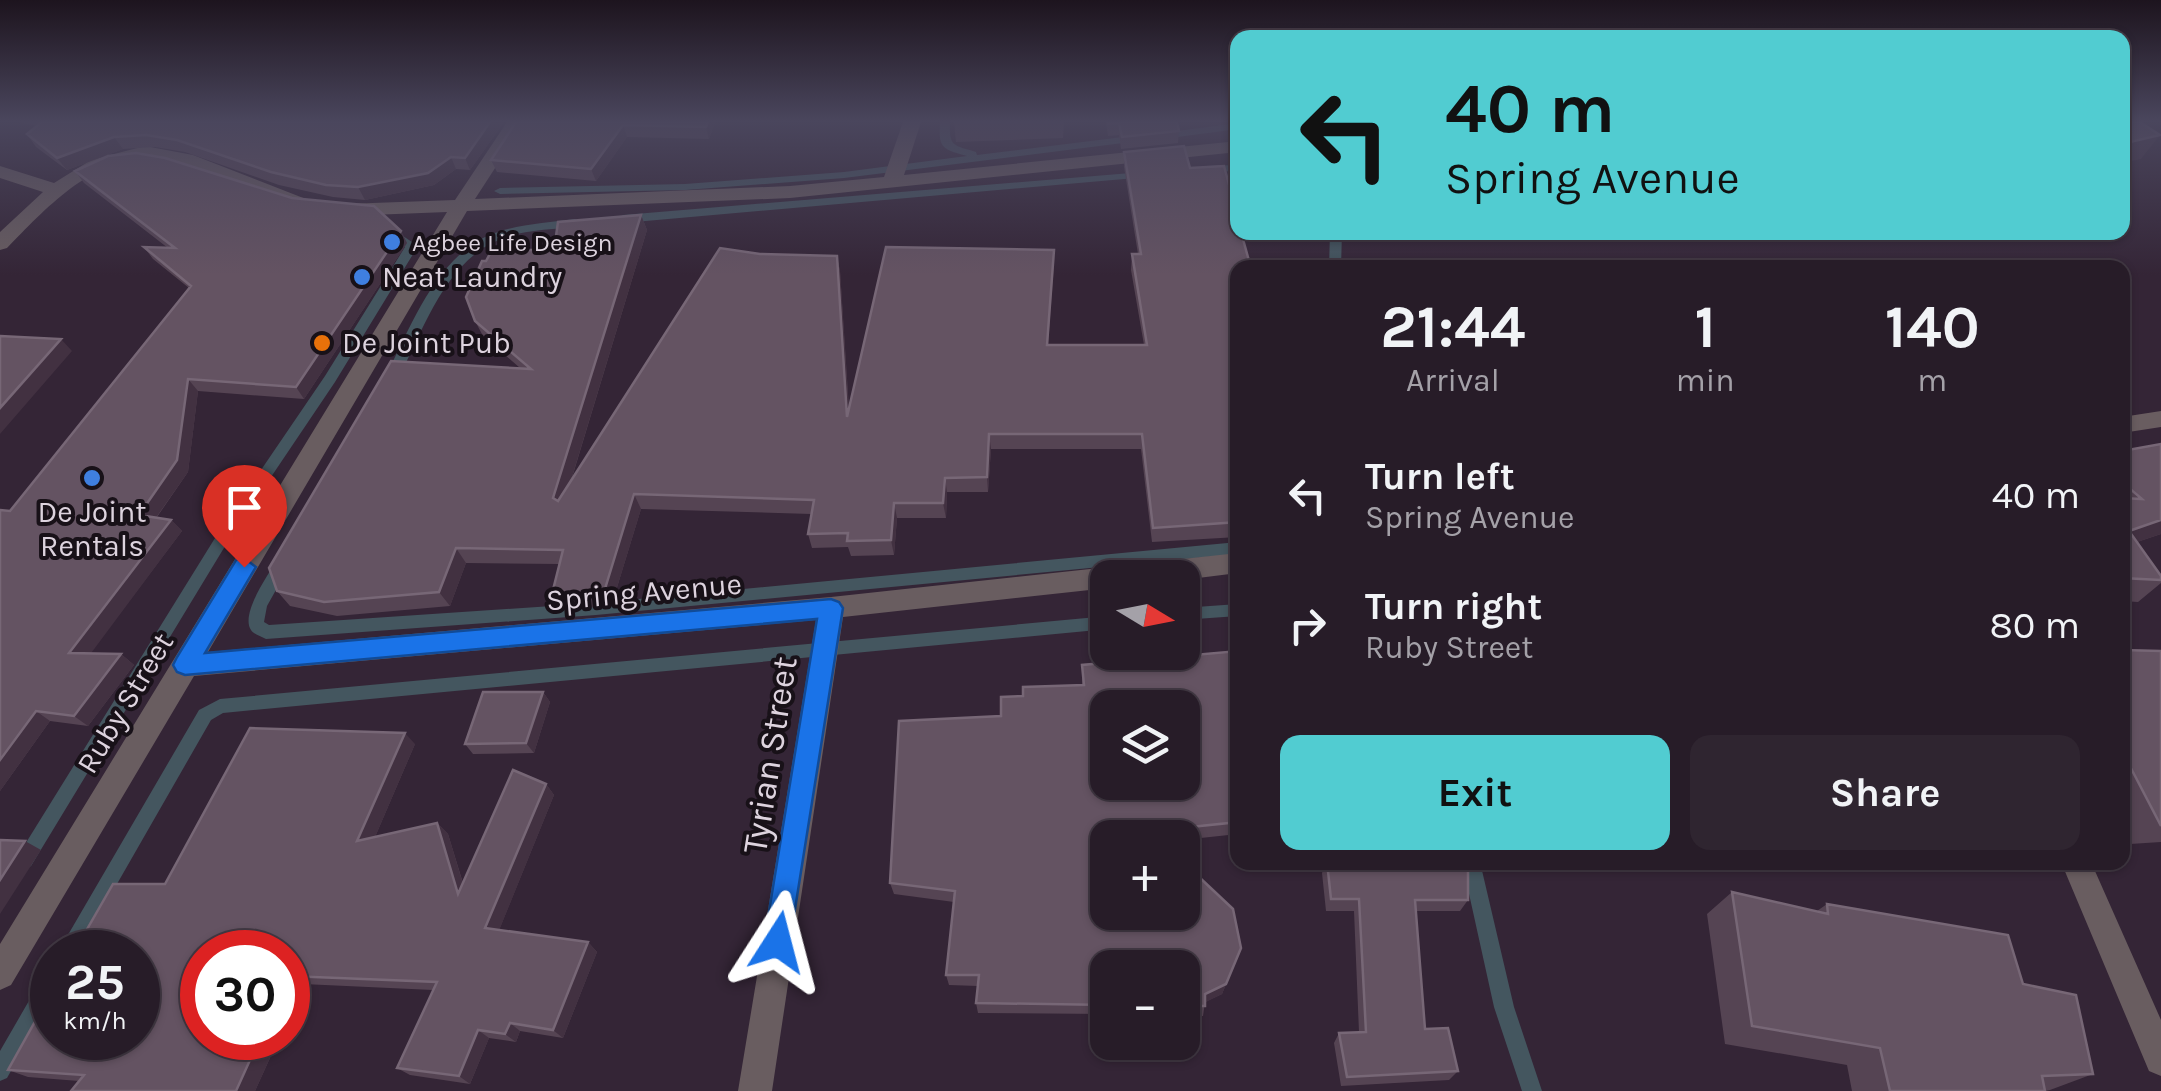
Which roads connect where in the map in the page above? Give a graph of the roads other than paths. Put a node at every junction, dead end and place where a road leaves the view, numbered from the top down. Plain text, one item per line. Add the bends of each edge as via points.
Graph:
1 (3, 173) edge
2 (87, 173) edge
3 (220, 173) edge
4 (483, 173) edge
5 (895, 173) edge
6 (992, 173) edge
7 (891, 184) junction
8 (54, 189) junction
9 (460, 208) junction
10 (0, 244) edge
11 (2161, 419) edge
12 (2130, 424) edge
13 (1230, 564) edge
14 (1200, 567) edge
15 (1090, 580) edge
16 (831, 608) junction
17 (185, 665) junction
18 (2079, 870) edge
19 (0, 974) edge
20 (2161, 1059) edge
21 (755, 1091) edge

1 - 8 street
2 - 8 street
3 - 9 street via 340,210
4 - 9 street, Ruby Street
5 - 7 street
6 - 7 street
7 - 9 street
8 - 10 street
9 - 17 street, Ruby Street
11 - 12 street
13 - 14 street, Spring Avenue
15 - 16 street, Spring Avenue
16 - 17 street, Spring Avenue
16 - 21 street, Tyrian Street
17 - 19 street, Ruby Street
18 - 20 street

